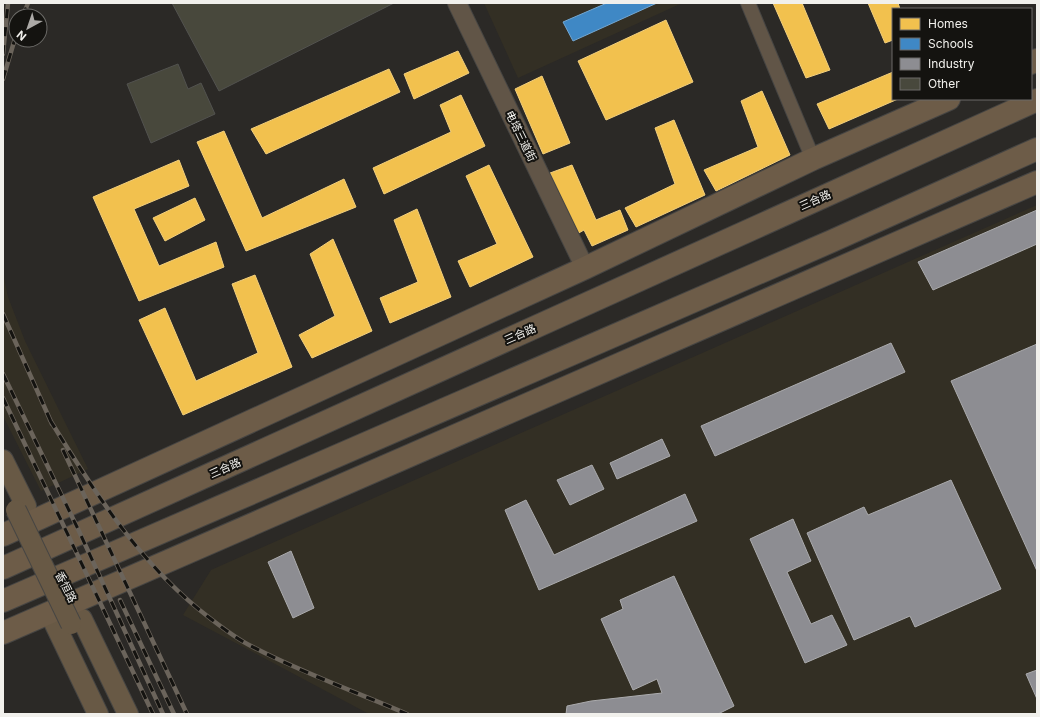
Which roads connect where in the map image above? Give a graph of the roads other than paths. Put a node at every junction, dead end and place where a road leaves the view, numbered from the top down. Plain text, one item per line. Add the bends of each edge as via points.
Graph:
1 (457, 3) edge
2 (748, 3) edge
3 (947, 100) edge
4 (1037, 100) edge
5 (1037, 149) edge
6 (813, 159) junction
7 (1037, 182) edge
8 (995, 199) junction
9 (832, 241) junction
10 (585, 268) junction
11 (3, 460) edge
12 (3, 483) edge
13 (21, 508) junction
14 (3, 535) edge
15 (3, 568) edge
16 (3, 601) edge
17 (50, 614) junction
18 (76, 622) junction
19 (3, 633) edge
20 (98, 714) edge
21 (114, 714) edge
22 (128, 714) edge

1 - 10 street, 电塔三道街
2 - 6 street
3 - 6 highway
4 - 15 highway, 三合路
5 - 9 highway
6 - 10 highway
7 - 8 highway
8 - 9 highway
8 - 17 highway
9 - 16 highway
10 - 14 highway
11 - 13 main road, 香恒路
12 - 13 main road, 香恒路
13 - 18 main road, 香恒路
17 - 19 highway
17 - 20 main road
18 - 21 main road, 香恒路
18 - 22 main road, 香恒路

